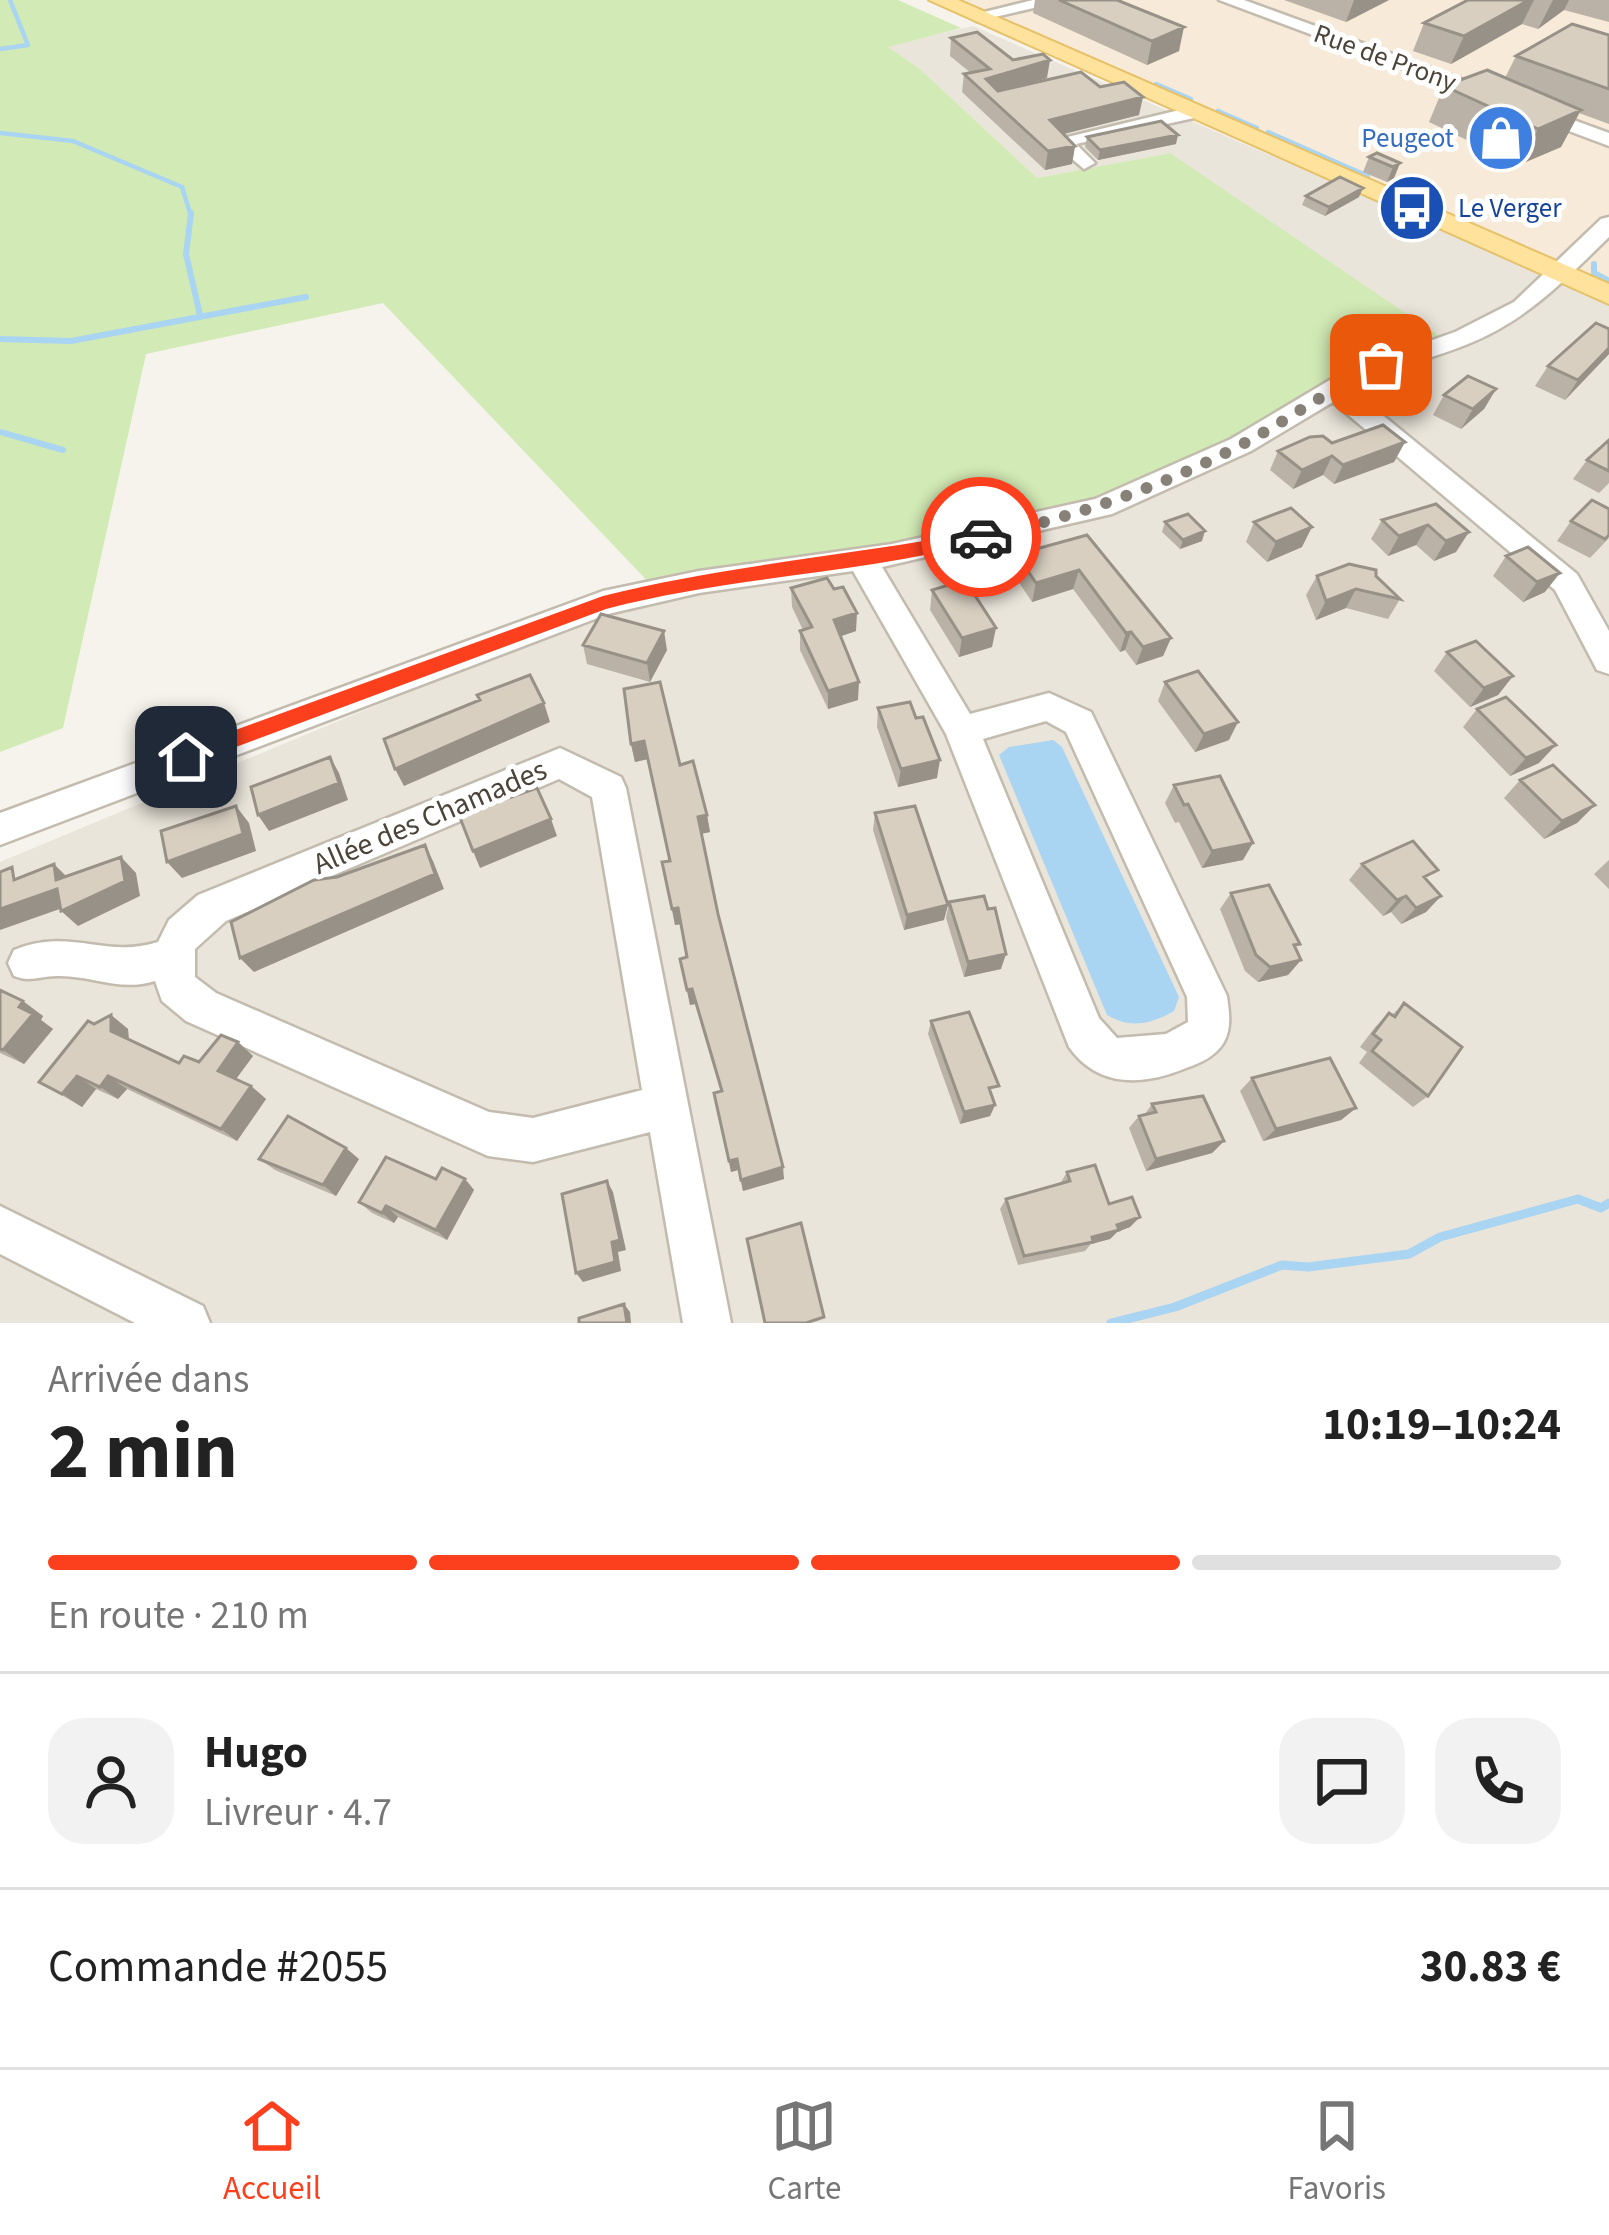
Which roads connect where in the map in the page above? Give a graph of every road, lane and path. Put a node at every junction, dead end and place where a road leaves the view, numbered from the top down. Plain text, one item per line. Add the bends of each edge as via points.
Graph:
1 (940, 0) edge
2 (1060, 0) edge
3 (1228, 0) edge
4 (977, 16) junction
5 (1196, 112) junction
6 (1042, 123) edge
7 (1609, 140) edge
8 (1061, 141) junction
9 (1084, 163) dead end
10 (1609, 224) edge
11 (1558, 272) junction
12 (1609, 295) edge
13 (1334, 389) junction
14 (862, 560) junction
15 (1609, 662) edge
16 (962, 730) junction
17 (0, 829) edge
18 (171, 956) junction
19 (28, 963) dead end
20 (666, 1106) junction
21 (0, 1229) edge
22 (186, 1323) edge
23 (706, 1323) edge

1 - 4 main road
2 - 4 street
3 - 7 street, Rue de Prony
4 - 5 main road via 1094,76
5 - 8 street
5 - 11 main road
6 - 8 street
8 - 9 street
10 - 11 street
11 - 12 main road
11 - 13 street via 1523,308
13 - 14 street via 1241,445 1102,507
13 - 15 street via 1566,583
14 - 16 street
14 - 17 street via 699,582 580,610
16 - 16 street via 1093,1045 1125,1060 1197,1043 1209,1028 1208,996 1079,722 1049,707
18 - 19 street via 133,967 52,952
18 - 20 street via 176,987 201,1007 488,1134 533,1140
18 - 20 street, Allée des Chamades via 182,930 212,908 560,763 608,788
20 - 23 street, Allée des Chamades
21 - 22 street

